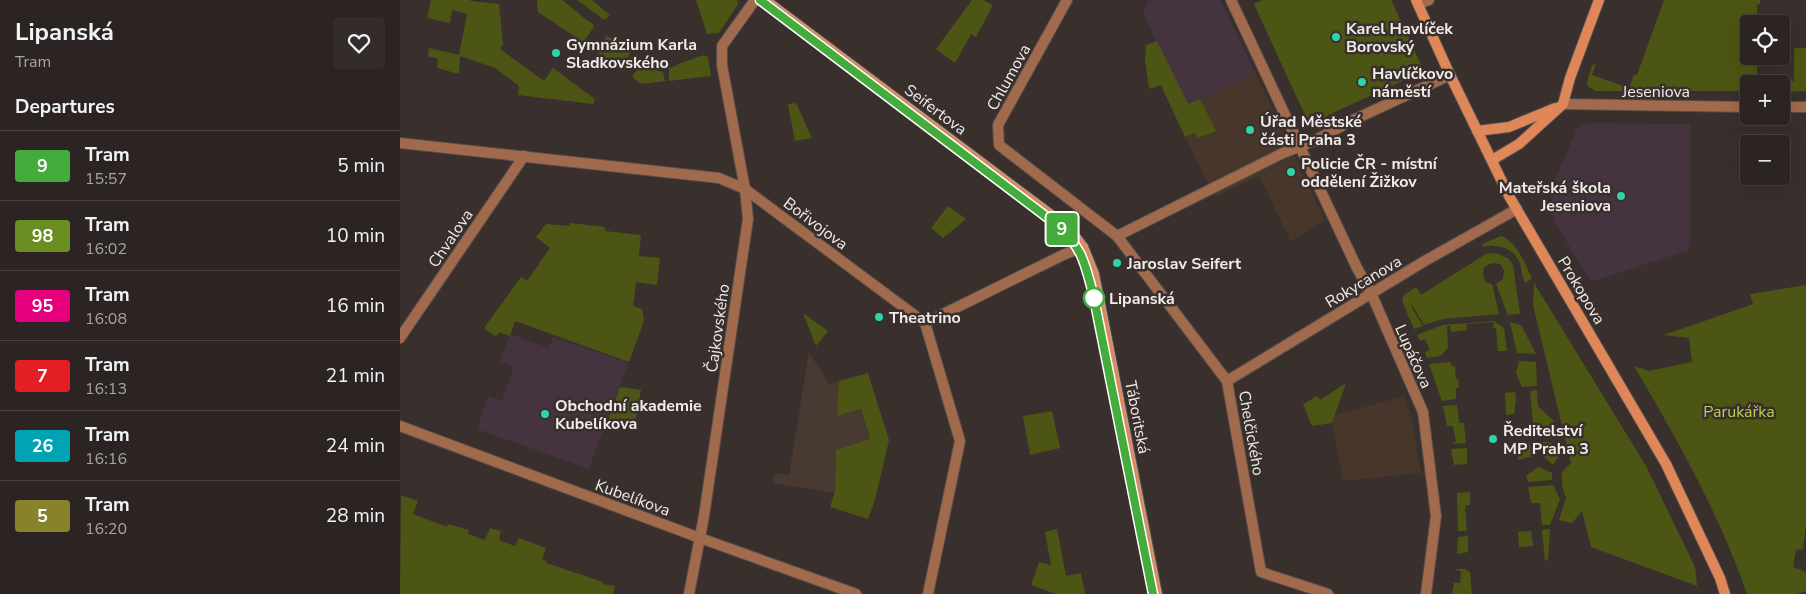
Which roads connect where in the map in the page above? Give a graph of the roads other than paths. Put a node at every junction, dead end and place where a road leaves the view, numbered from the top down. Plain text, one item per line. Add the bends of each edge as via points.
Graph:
1 (755, 0) edge
2 (765, 0) edge
3 (1067, 0) edge
4 (1231, 0) edge
5 (1429, 0) edge
6 (1600, 0) edge
7 (1417, 2) edge
8 (1450, 75) junction
9 (1563, 104) junction
10 (1740, 107) edge
11 (1790, 107) edge
12 (1806, 107) edge
13 (1477, 131) junction
14 (400, 143) edge
15 (1300, 146) junction
16 (524, 156) junction
17 (1492, 160) junction
18 (745, 190) junction
19 (1517, 209) junction
20 (1117, 236) junction
21 (1083, 247) junction
22 (1371, 293) junction
23 (925, 323) junction
24 (400, 338) edge
25 (1228, 381) junction
26 (400, 426) edge
27 (700, 538) junction
28 (689, 594) edge
29 (856, 594) edge
30 (928, 594) edge
31 (1157, 594) edge
32 (1328, 594) edge
33 (1426, 594) edge
34 (1725, 594) edge

1 - 18 street, Čajkovského via 722,46 722,65
2 - 21 street, Seifertova via 1067,227
3 - 20 street, Chlumova via 998,125 999,145
4 - 15 street
5 - 7 street
6 - 9 street
7 - 8 street, Prokopova
8 - 13 street, Prokopova
8 - 15 street
9 - 10 street, Jeseniova
9 - 13 street via 1509,127
9 - 17 street via 1518,144
11 - 12 street
13 - 17 street, Prokopova
14 - 16 street, Bořivojova
15 - 20 street
15 - 22 street, Lupáčova
16 - 18 street, Bořivojova via 719,178
16 - 24 street, Chvalova
17 - 19 street, Prokopova
18 - 23 street, Bořivojova
18 - 27 street, Čajkovského via 748,219
19 - 22 street, Rokycanova
19 - 34 street, Prokopova via 1666,464
20 - 25 street, Chelčického
21 - 23 street
21 - 31 street, Táboritská via 1094,274
22 - 25 street, Rokycanova
22 - 33 street, Lupáčova via 1423,412 1436,516
23 - 30 street via 960,441
25 - 32 street, Chelčického via 1261,572
26 - 27 street, Kubelíkova
27 - 28 street, Čajkovského
27 - 29 street, Kubelíkova

